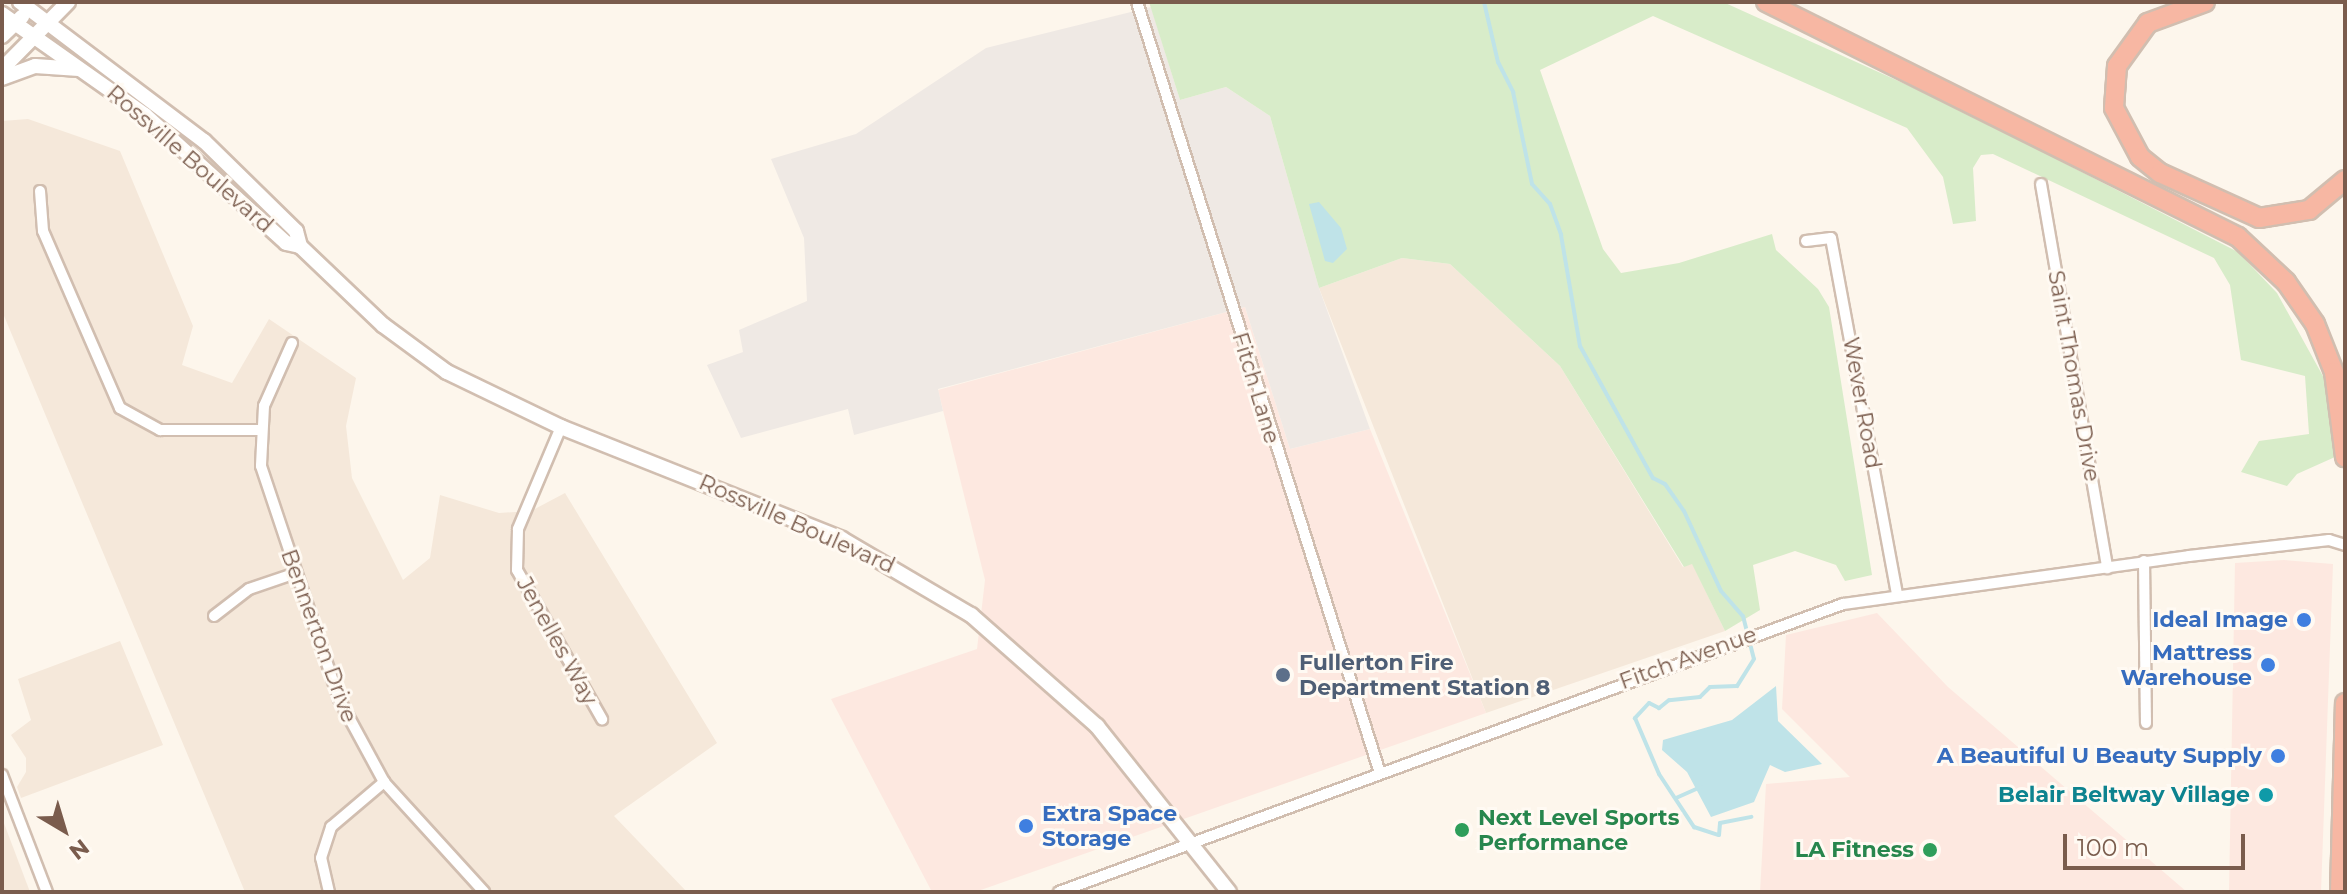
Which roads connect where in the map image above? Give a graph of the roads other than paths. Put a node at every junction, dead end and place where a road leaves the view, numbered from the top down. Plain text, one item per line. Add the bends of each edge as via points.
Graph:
1 (68, 2) edge
2 (1137, 2) edge
3 (1766, 2) edge
4 (2205, 2) edge
5 (29, 4) edge
6 (2, 14) edge
7 (16, 22) junction
8 (50, 22) junction
9 (2, 36) edge
10 (37, 36) junction
11 (2, 69) edge
12 (84, 70) junction
13 (2, 78) edge
14 (2345, 180) edge
15 (2041, 184) dead end
16 (40, 191) dead end
17 (1806, 241) dead end
18 (300, 246) junction
19 (292, 343) dead end
20 (561, 427) junction
21 (259, 430) junction
22 (2345, 457) edge
23 (2345, 545) edge
24 (2144, 561) junction
25 (2107, 568) junction
26 (296, 573) junction
27 (1897, 594) junction
28 (214, 616) dead end
29 (2345, 703) edge
30 (602, 719) dead end
31 (2146, 723) dead end
32 (1380, 773) junction
33 (2, 775) edge
34 (384, 782) junction
35 (1190, 843) junction
36 (47, 892) edge
37 (329, 892) edge
38 (484, 892) edge
39 (1059, 892) edge
40 (1229, 892) edge
41 (2340, 892) edge

1 - 8 main road
2 - 32 street, Fitch Lane
3 - 22 highway via 2238,237 2286,282 2315,324 2336,383
4 - 14 highway via 2156,19 2125,49 2114,108 2133,149 2160,173 2259,218 2309,210
5 - 7 main road
5 - 8 main road, Rossville Boulevard
6 - 7 main road, Rossville Boulevard
7 - 9 main road
7 - 10 main road, Rossville Boulevard
8 - 10 main road
8 - 18 main road, Rossville Boulevard via 204,141 296,231
10 - 11 main road
10 - 12 main road, Rossville Boulevard
12 - 13 main road via 40,65
12 - 18 main road, Rossville Boulevard via 166,132 286,243
15 - 25 street, Saint Thomas Drive
16 - 21 street via 43,231 120,408 160,430
17 - 27 street, Wever Road via 1831,238
18 - 20 main road, Rossville Boulevard via 432,362
19 - 21 street, Bennerton Drive via 271,383
20 - 30 street, Jenelles Way via 518,529 516,561 523,584
20 - 35 main road, Rossville Boulevard via 842,539 940,593 1077,705
21 - 26 street, Bennerton Drive via 267,492
23 - 24 street, Fitch Avenue via 2329,540
24 - 25 street, Fitch Avenue
24 - 31 street
25 - 27 street, Fitch Avenue
26 - 28 street via 249,589
26 - 34 street, Bennerton Drive via 339,699
27 - 32 street, Fitch Avenue via 1743,638
29 - 41 highway
32 - 35 street, Fitch Avenue
33 - 36 street
34 - 37 street via 331,827 321,858
34 - 38 street, Bennerton Drive
35 - 39 street, Fitch Avenue
35 - 40 main road, Rossville Boulevard

